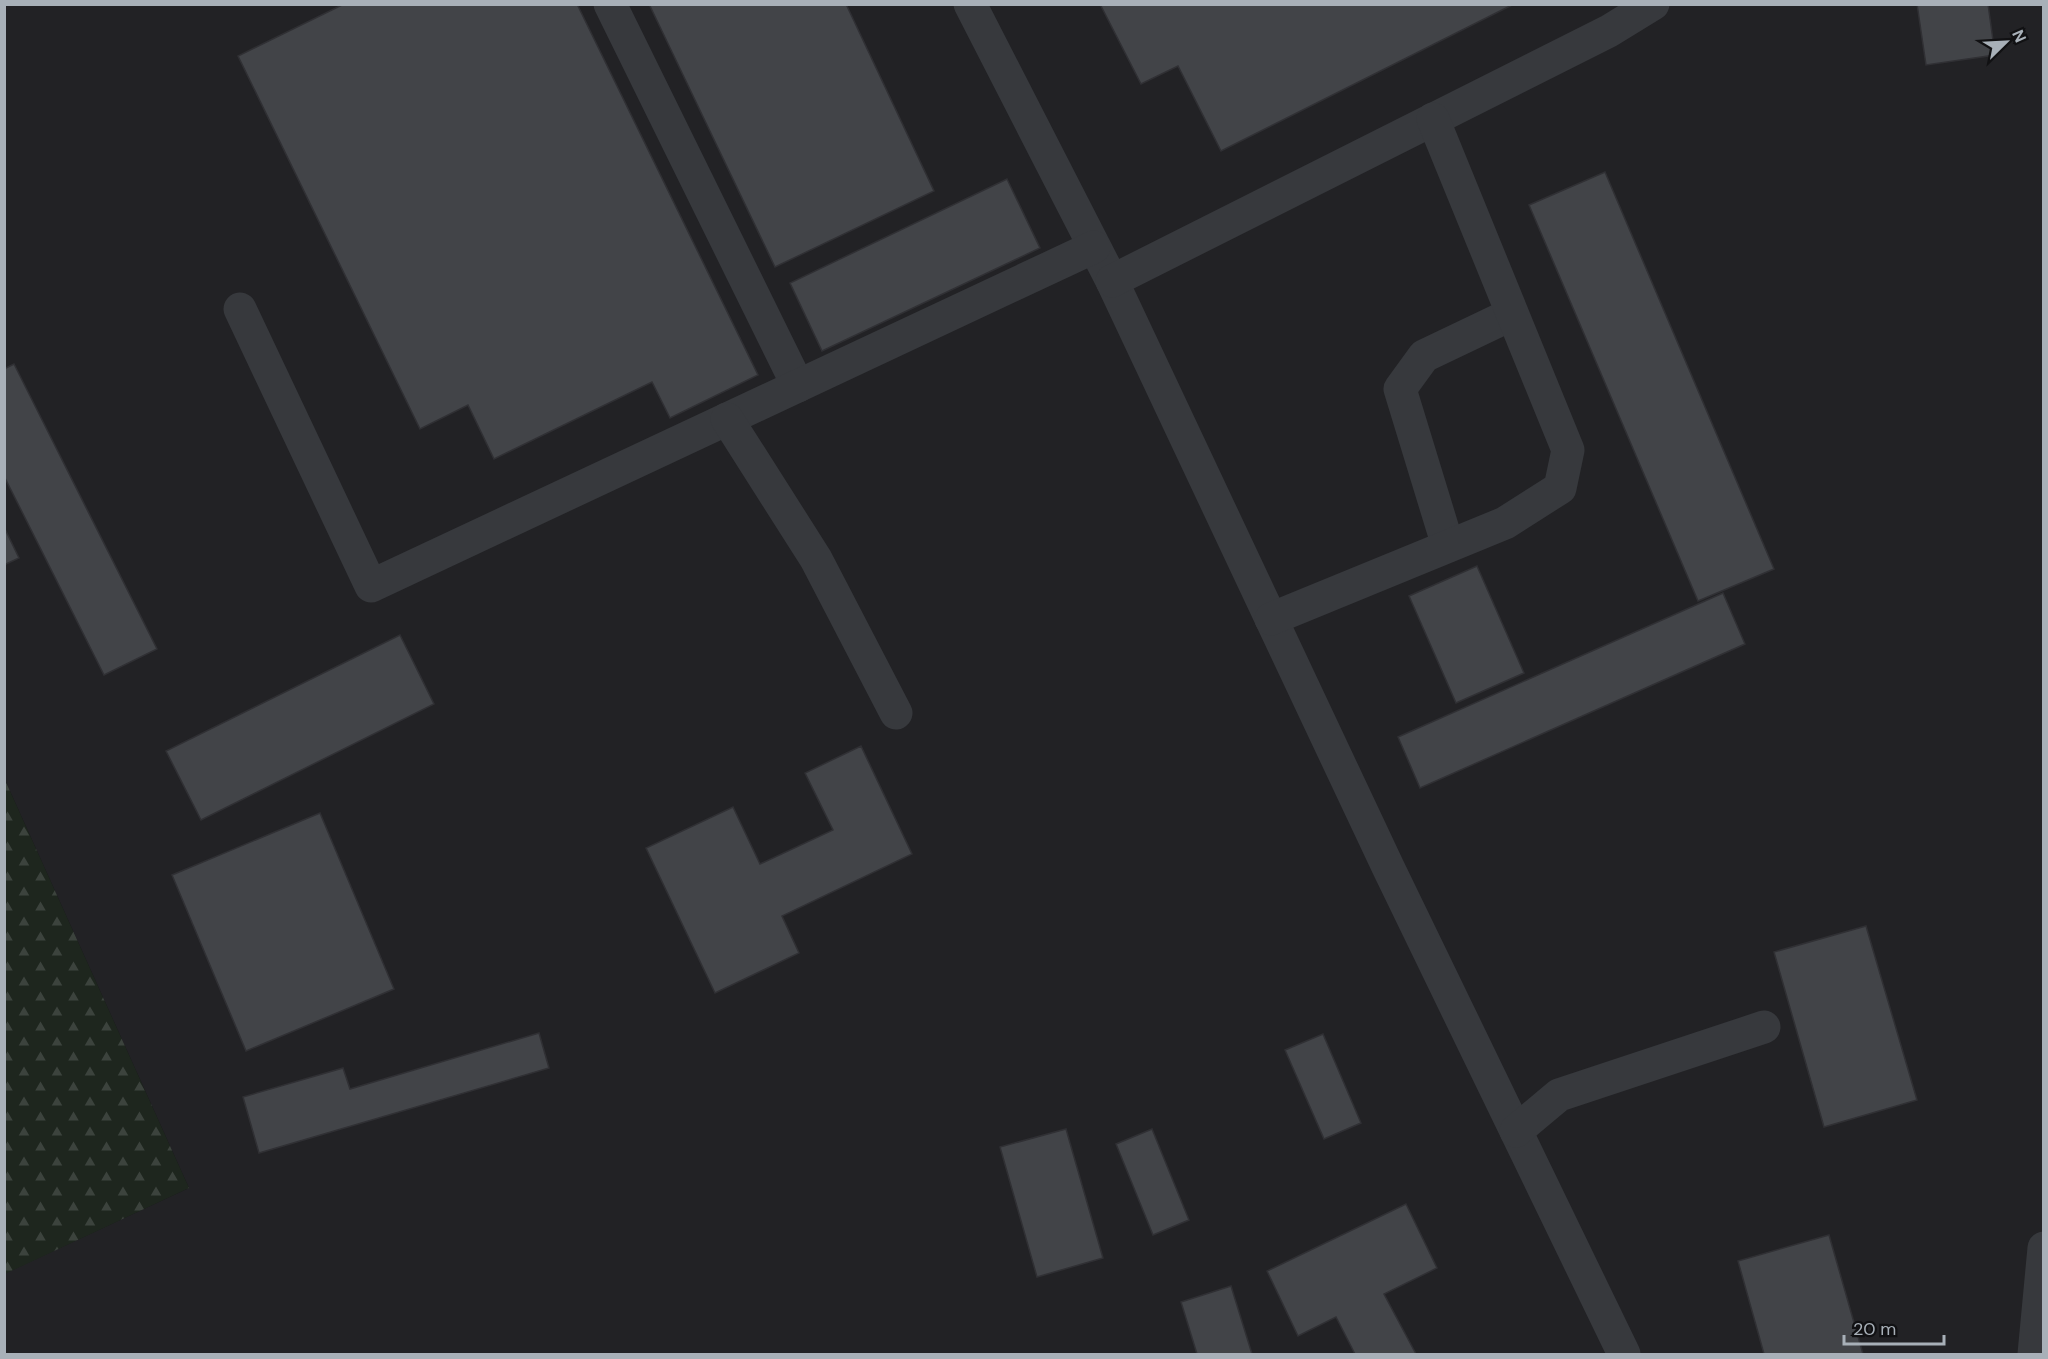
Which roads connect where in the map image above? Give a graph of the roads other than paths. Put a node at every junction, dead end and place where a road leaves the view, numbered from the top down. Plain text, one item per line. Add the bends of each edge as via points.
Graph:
1 (610, 4) edge
2 (970, 4) edge
3 (1653, 4) edge
4 (1433, 119) junction
5 (1094, 247) junction
6 (1112, 281) junction
7 (240, 309) dead end
8 (1512, 314) junction
9 (798, 386) junction
10 (727, 419) junction
11 (1448, 546) junction
12 (1270, 619) junction
13 (896, 713) dead end
14 (1764, 1027) dead end
15 (1516, 1131) junction
16 (2043, 1248) edge
17 (1624, 1354) edge
18 (2034, 1354) edge

1 - 9 street
2 - 5 street
3 - 4 street via 1609,31
4 - 6 street
4 - 8 street
5 - 6 street
5 - 9 street
6 - 12 street
7 - 10 street via 371,586
8 - 11 street via 1424,356 1400,389
8 - 11 street via 1568,450 1560,488 1505,523
9 - 10 street
10 - 13 street via 816,559
11 - 12 street
12 - 15 street
14 - 15 street via 1559,1095
15 - 17 street
16 - 18 street

